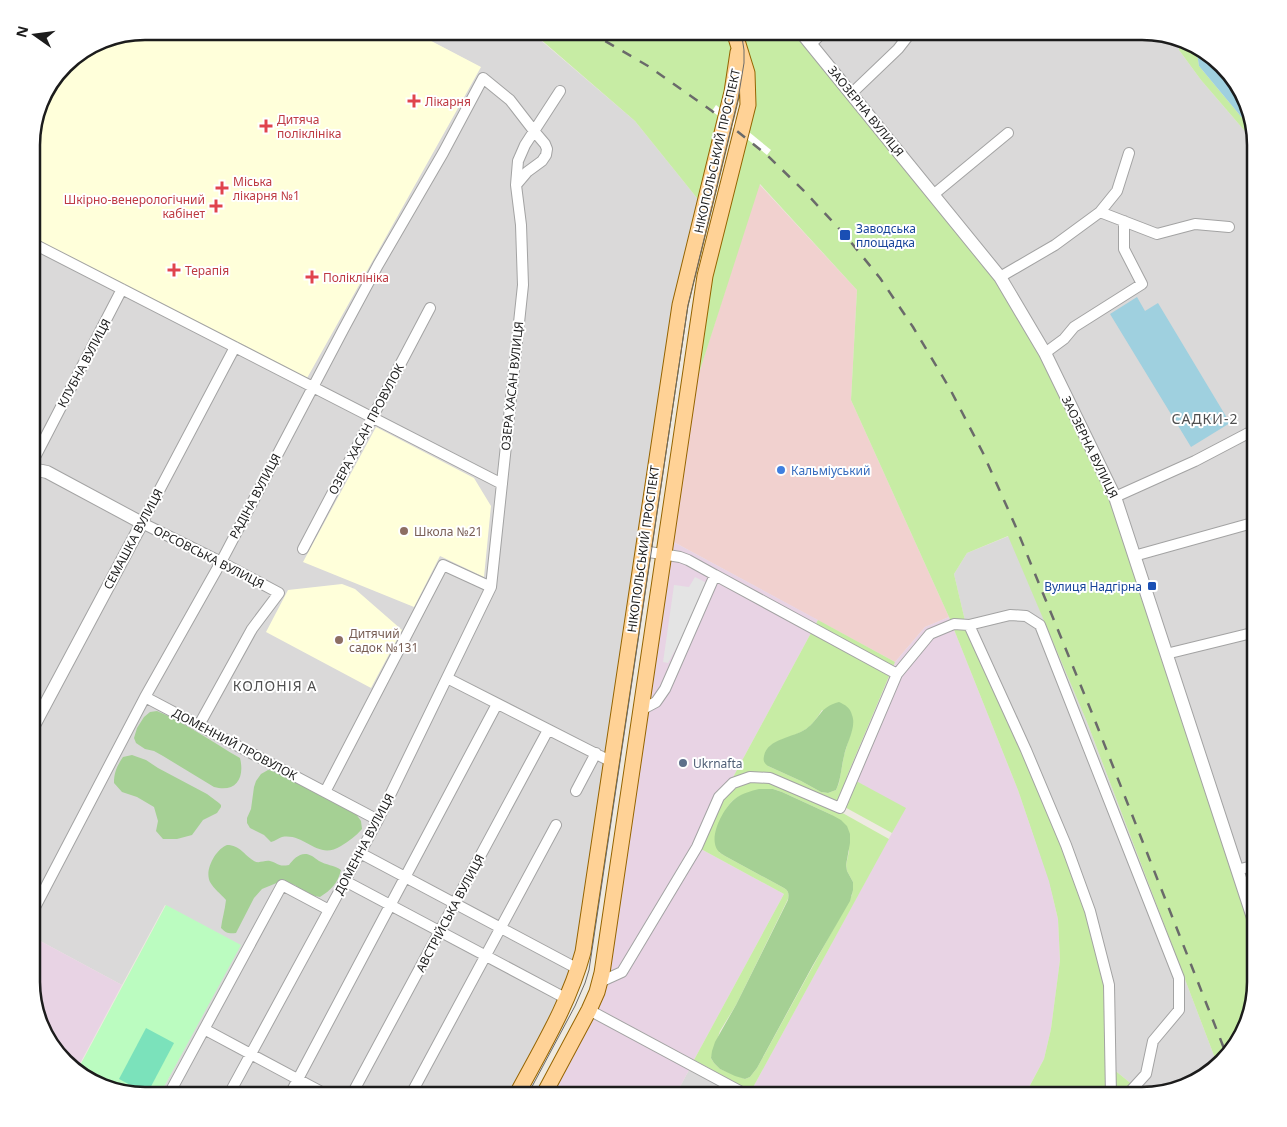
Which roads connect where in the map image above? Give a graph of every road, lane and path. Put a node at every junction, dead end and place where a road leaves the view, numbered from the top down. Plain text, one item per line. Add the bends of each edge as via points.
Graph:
1 (737, 40) edge
2 (808, 40) edge
3 (815, 40) edge
4 (905, 40) edge
5 (811, 44) junction
6 (739, 48) junction
7 (560, 91) dead end
8 (851, 94) junction
9 (534, 131) junction
10 (1008, 133) dead end
11 (1129, 153) dead end
12 (516, 185) junction
13 (933, 195) junction
14 (1100, 212) junction
15 (1124, 221) junction
16 (1229, 226) dead end
17 (40, 247) edge
18 (1000, 277) junction
19 (122, 289) junction
20 (430, 308) dead end
21 (235, 347) junction
22 (1045, 353) junction
23 (312, 387) junction
24 (372, 418) junction
25 (1247, 434) edge
26 (40, 448) edge
27 (40, 471) edge
28 (502, 484) junction
29 (1115, 497) junction
30 (142, 523) junction
31 (1247, 525) edge
32 (303, 549) dead end
33 (643, 551) junction
34 (664, 554) junction
35 (1134, 556) junction
36 (220, 562) junction
37 (715, 575) junction
38 (491, 587) junction
39 (969, 625) junction
40 (1247, 634) edge
41 (1166, 654) junction
42 (897, 674) junction
43 (447, 678) junction
44 (145, 697) junction
45 (497, 704) junction
46 (641, 710) junction
47 (40, 716) edge
48 (199, 725) junction
49 (548, 730) junction
50 (596, 754) junction
51 (612, 762) junction
52 (632, 772) junction
53 (576, 791) dead end
54 (325, 792) junction
55 (378, 820) junction
56 (556, 825) dead end
57 (360, 853) junction
58 (1247, 867) edge
59 (1237, 870) junction
60 (405, 877) junction
61 (345, 881) junction
62 (40, 900) edge
63 (1247, 900) edge
64 (455, 903) junction
65 (390, 905) junction
66 (329, 910) junction
67 (500, 928) junction
68 (440, 931) junction
69 (485, 956) junction
70 (578, 969) junction
71 (600, 982) junction
72 (567, 999) junction
73 (589, 1010) junction
74 (204, 1028) junction
75 (251, 1054) junction
76 (298, 1079) junction
77 (173, 1087) edge
78 (233, 1087) edge
79 (294, 1087) edge
80 (313, 1087) edge
81 (356, 1087) edge
82 (415, 1087) edge
83 (521, 1087) edge
84 (548, 1087) edge
85 (732, 1087) edge
86 (1111, 1087) edge
87 (1134, 1087) edge

1 - 6 main road
2 - 5 street, ЗАОЗЕРНА ВУЛИЦЯ
3 - 5 street
4 - 8 street
5 - 8 street, ЗАОЗЕРНА ВУЛИЦЯ
6 - 33 main road, НІКОПОЛЬСЬКИЙ ПРОСПЕКТ via 736,75 680,305
6 - 34 main road, НІКОПОЛЬСЬКИЙ ПРОСПЕКТ via 747,73 748,105 705,276
7 - 9 street, ОЗЕРА ХАСАН ВУЛИЦЯ
8 - 13 street, ЗАОЗЕРНА ВУЛИЦЯ
9 - 12 street, ОЗЕРА ХАСАН ВУЛИЦЯ via 518,161
9 - 12 street via 548,149 546,155
9 - 23 street, РАДІНА ВУЛИЦЯ via 510,100 483,78
10 - 13 street
11 - 14 street via 1117,191
12 - 28 street, ОЗЕРА ХАСАН ВУЛИЦЯ via 523,284
13 - 18 street, ЗАОЗЕРНА ВУЛИЦЯ
14 - 15 street
14 - 18 street via 1055,245
15 - 16 street via 1157,234 1195,224
15 - 22 street via 1124,249 1142,284 1074,327
17 - 19 street
18 - 22 street, ЗАОЗЕРНА ВУЛИЦЯ
19 - 21 street
19 - 26 street, КЛУБНА ВУЛИЦЯ
20 - 24 street, ОЗЕРА ХАСАН ПРОВУЛОК
21 - 23 street
21 - 30 street, СЕМАШКА ВУЛИЦЯ
22 - 29 street, ЗАОЗЕРНА ВУЛИЦЯ
23 - 24 street
23 - 36 street, РАДІНА ВУЛИЦЯ
24 - 28 street
24 - 32 street, ОЗЕРА ХАСАН ПРОВУЛОК
25 - 29 street
27 - 30 street, ОРСОВСЬКА ВУЛИЦЯ
28 - 38 street, ОЗЕРА ХАСАН ВУЛИЦЯ
29 - 35 street, ЗАОЗЕРНА ВУЛИЦЯ
30 - 36 street, ОРСОВСЬКА ВУЛИЦЯ
30 - 47 street, СЕМАШКА ВУЛИЦЯ
31 - 35 street
33 - 34 street
33 - 51 main road, НІКОПОЛЬСЬКИЙ ПРОСПЕКТ
34 - 37 street via 688,560
34 - 46 main road, НІКОПОЛЬСЬКИЙ ПРОСПЕКТ
35 - 41 street, ЗАОЗЕРНА ВУЛИЦЯ
36 - 44 street, РАДІНА ВУЛИЦЯ
36 - 48 street, ОРСОВСЬКА ВУЛИЦЯ via 279,593 252,628
37 - 42 street
37 - 46 street via 665,689 656,702
38 - 43 street, ДОМЕННА ВУЛИЦЯ
38 - 54 street via 443,564
39 - 42 street via 954,624 930,634
39 - 86 street via 1026,750 1090,911 1109,985
39 - 87 street via 1010,615 1026,616 1040,625 1179,978 1179,1010 1153,1041 1146,1074
40 - 41 street
41 - 59 street, ЗАОЗЕРНА ВУЛИЦЯ
42 - 71 street via 840,808 770,778 750,777 733,784 719,798 697,847 622,972
43 - 45 street
43 - 55 street, ДОМЕННА ВУЛИЦЯ
44 - 48 street, ДОМЕННИЙ ПРОВУЛОК
44 - 62 street, РАДІНА ВУЛИЦЯ
45 - 49 street
45 - 60 street
46 - 52 main road, НІКОПОЛЬСЬКИЙ ПРОСПЕКТ
48 - 54 street, ДОМЕННИЙ ПРОВУЛОК
49 - 50 street
49 - 64 street, АВСТРІЙСЬКА ВУЛИЦЯ
50 - 51 street
50 - 53 street
51 - 52 main road
51 - 70 main road, НІКОПОЛЬСЬКИЙ ПРОСПЕКТ
52 - 71 main road, НІКОПОЛЬСЬКИЙ ПРОСПЕКТ
54 - 55 street, ДОМЕННИЙ ПРОВУЛОК
55 - 57 street, ДОМЕННА ВУЛИЦЯ
56 - 67 street
57 - 60 street
57 - 61 street, ДОМЕННА ВУЛИЦЯ
58 - 59 street
59 - 63 street, ЗАОЗЕРНА ВУЛИЦЯ
60 - 64 street
60 - 65 street
61 - 65 street
61 - 66 street, ДОМЕННА ВУЛИЦЯ
64 - 67 street
64 - 68 street, АВСТРІЙСЬКА ВУЛИЦЯ
65 - 68 street
65 - 76 street
66 - 74 street via 282,885
66 - 75 street, ДОМЕННА ВУЛИЦЯ
67 - 69 street
67 - 70 street
68 - 69 street
68 - 81 street, АВСТРІЙСЬКА ВУЛИЦЯ
69 - 72 street
69 - 82 street
70 - 72 main road, НІКОПОЛЬСЬКИЙ ПРОСПЕКТ
71 - 73 main road, НІКОПОЛЬСЬКИЙ ПРОСПЕКТ
72 - 83 main road, НІКОПОЛЬСЬКИЙ ПРОСПЕКТ
73 - 84 main road, НІКОПОЛЬСЬКИЙ ПРОСПЕКТ
73 - 85 street
74 - 75 street
74 - 77 street
75 - 76 street
75 - 78 street, ДОМЕННА ВУЛИЦЯ
76 - 79 street
76 - 80 street

